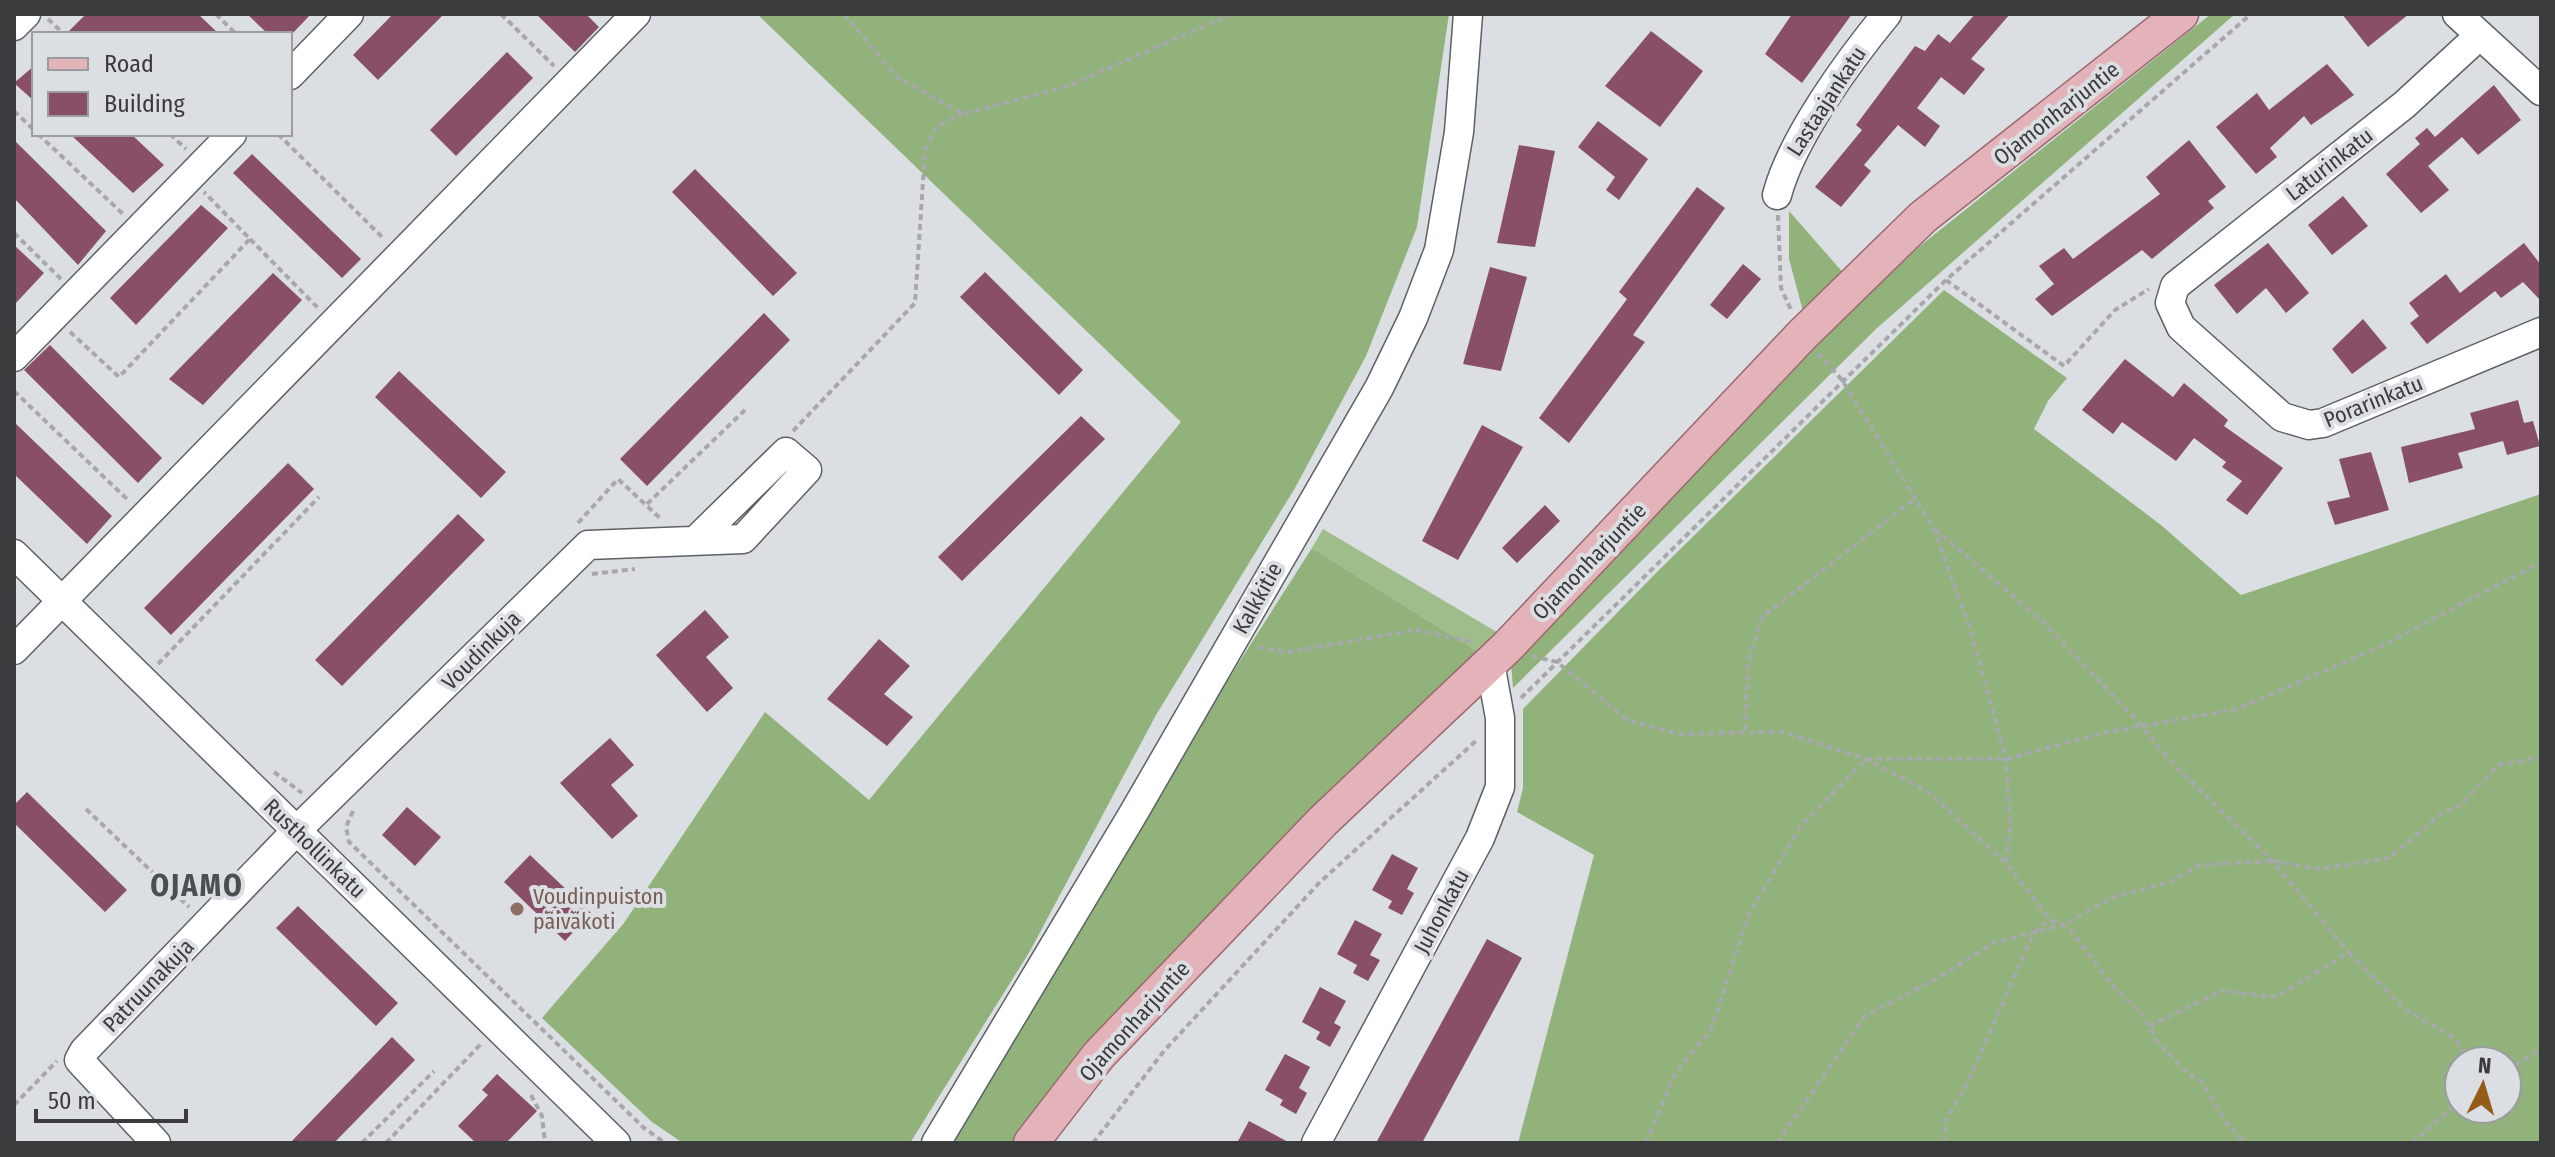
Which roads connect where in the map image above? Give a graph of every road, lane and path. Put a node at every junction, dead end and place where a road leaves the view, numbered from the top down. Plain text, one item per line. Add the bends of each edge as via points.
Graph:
1 (26, 14) edge
2 (43, 14) edge
3 (216, 14) edge
4 (349, 14) edge
5 (501, 14) edge
6 (636, 14) edge
7 (844, 14) edge
8 (1232, 14) edge
9 (1468, 14) edge
10 (1887, 14) edge
11 (2181, 14) edge
12 (2251, 14) edge
13 (2457, 14) edge
14 (14, 26) edge
15 (62, 32) edge
16 (234, 32) edge
17 (2479, 36) junction
18 (292, 73) edge
19 (570, 81) junction
20 (2541, 91) edge
21 (14, 111) edge
22 (963, 114) junction
23 (32, 128) edge
24 (40, 136) edge
25 (230, 136) edge
26 (280, 136) edge
27 (189, 178) junction
28 (1777, 195) joint
29 (139, 229) junction
30 (14, 233) edge
31 (250, 239) junction
32 (400, 255) junction
33 (1946, 280) junction
34 (2175, 286) junction
35 (77, 293) junction
36 (53, 317) junction
37 (333, 324) junction
38 (2541, 332) edge
39 (1802, 335) junction
40 (14, 357) edge
41 (1842, 380) junction
42 (14, 391) edge
43 (745, 410) dead end
44 (790, 434) dead end
45 (319, 497) dead end
46 (1916, 498) junction
47 (647, 504) dead end
48 (145, 517) junction
49 (1933, 527) junction
50 (696, 540) dead end
51 (14, 554) edge
52 (2541, 562) edge
53 (650, 567) dead end
54 (591, 574) dead end
55 (63, 602) junction
56 (1231, 643) junction
57 (14, 650) edge
58 (1497, 656) junction
59 (1557, 662) junction
60 (143, 680) junction
61 (1500, 718) junction
62 (2142, 726) junction
63 (1745, 731) junction
64 (2541, 757) edge
65 (1866, 759) junction
66 (2006, 759) junction
67 (360, 803) dead end
68 (86, 809) dead end
69 (297, 830) junction
70 (2273, 861) junction
71 (2006, 863) junction
72 (197, 914) dead end
73 (2056, 922) junction
74 (2063, 925) junction
75 (2036, 930) junction
76 (2349, 953) junction
77 (2149, 1026) junction
78 (484, 1040) dead end
79 (2459, 1045) edge
80 (2541, 1049) edge
81 (2523, 1060) edge
82 (434, 1071) dead end
83 (545, 1100) dead end
84 (2443, 1116) edge
85 (156, 1143) edge
86 (362, 1143) edge
87 (386, 1143) edge
88 (545, 1143) edge
89 (616, 1143) edge
90 (665, 1143) edge
91 (936, 1143) edge
92 (1031, 1143) edge
93 (1093, 1143) edge
94 (1316, 1143) edge
95 (1646, 1143) edge
96 (1777, 1143) edge
97 (1945, 1143) edge
98 (2245, 1143) edge
99 (2412, 1143) edge

1 - 14 street
2 - 15 path
3 - 16 path
4 - 18 street
5 - 19 path
6 - 19 street
7 - 22 path via 897,77
8 - 22 path via 1068,86
9 - 56 street, Kalkkitie via 1459,132 1439,250 1379,388
10 - 28 street, Lastaajankatu via 1785,164
11 - 39 main road, Ojamonharjuntie via 1923,217
12 - 33 path
13 - 17 street
17 - 20 street
17 - 34 street, Laturinkatu via 2404,105
19 - 32 street
21 - 23 path
22 - 44 path via 937,126 925,151 915,303
24 - 29 path
25 - 27 street
26 - 32 path
27 - 29 street
27 - 31 path
28 - 39 path via 1781,288
29 - 35 street
30 - 35 path
31 - 36 path via 119,377
31 - 37 path
32 - 37 street
33 - 34 path via 2064,366 2115,310 2151,287
33 - 41 path
34 - 38 street, Porarinkatu via 2170,303 2181,327 2282,417 2309,425
35 - 36 street
36 - 40 street
37 - 48 street
39 - 41 path
39 - 58 main road, Ojamonharjuntie
41 - 46 path
41 - 59 path
42 - 48 path
43 - 47 path
45 - 60 path
46 - 49 path
46 - 63 path via 1762,617 1748,662
48 - 55 street
49 - 62 path via 2042,621
49 - 66 path via 1969,625
50 - 69 street, Voudinkuja via 588,545
51 - 55 street, Rusthollinkatu
52 - 62 path via 2380,647 2237,709
53 - 54 path
55 - 57 street
55 - 60 street, Rusthollinkatu
56 - 58 path via 1288,652 1416,630
56 - 91 street, Kalkkitie
58 - 59 path
58 - 61 street, Juhonkatu
58 - 92 main road, Ojamonharjuntie via 1323,821 1110,1044
59 - 61 path
59 - 63 path via 1627,720 1678,734
60 - 69 street, Rusthollinkatu
61 - 93 path via 1320,882 1164,1051
61 - 94 street, Juhonkatu via 1500,787 1480,838
62 - 66 path
62 - 70 path via 2169,760
63 - 65 path via 1782,732
64 - 70 path via 2498,765 2461,805 2441,814 2389,858 2319,869
65 - 66 path
65 - 71 path via 1927,791
65 - 95 path via 1800,827 1747,918 1711,1030 1676,1072
66 - 71 path
67 - 90 path via 346,827 349,842
68 - 72 path
69 - 85 street, Patruunakuja via 79,1060
69 - 89 street, Rusthollinkatu
70 - 74 path via 2200,865 2170,882 2113,897
70 - 76 path
71 - 73 path
73 - 74 path
73 - 75 path via 2045,922
74 - 75 path
74 - 77 path
75 - 96 path via 1993,943 1865,1016
75 - 97 path via 1945,1122
76 - 77 path via 2275,997 2222,991
76 - 79 path via 2406,1010
77 - 98 path via 2166,1051 2201,1081
78 - 87 path
80 - 81 path
82 - 86 path
83 - 88 path via 532,1091
84 - 99 path

